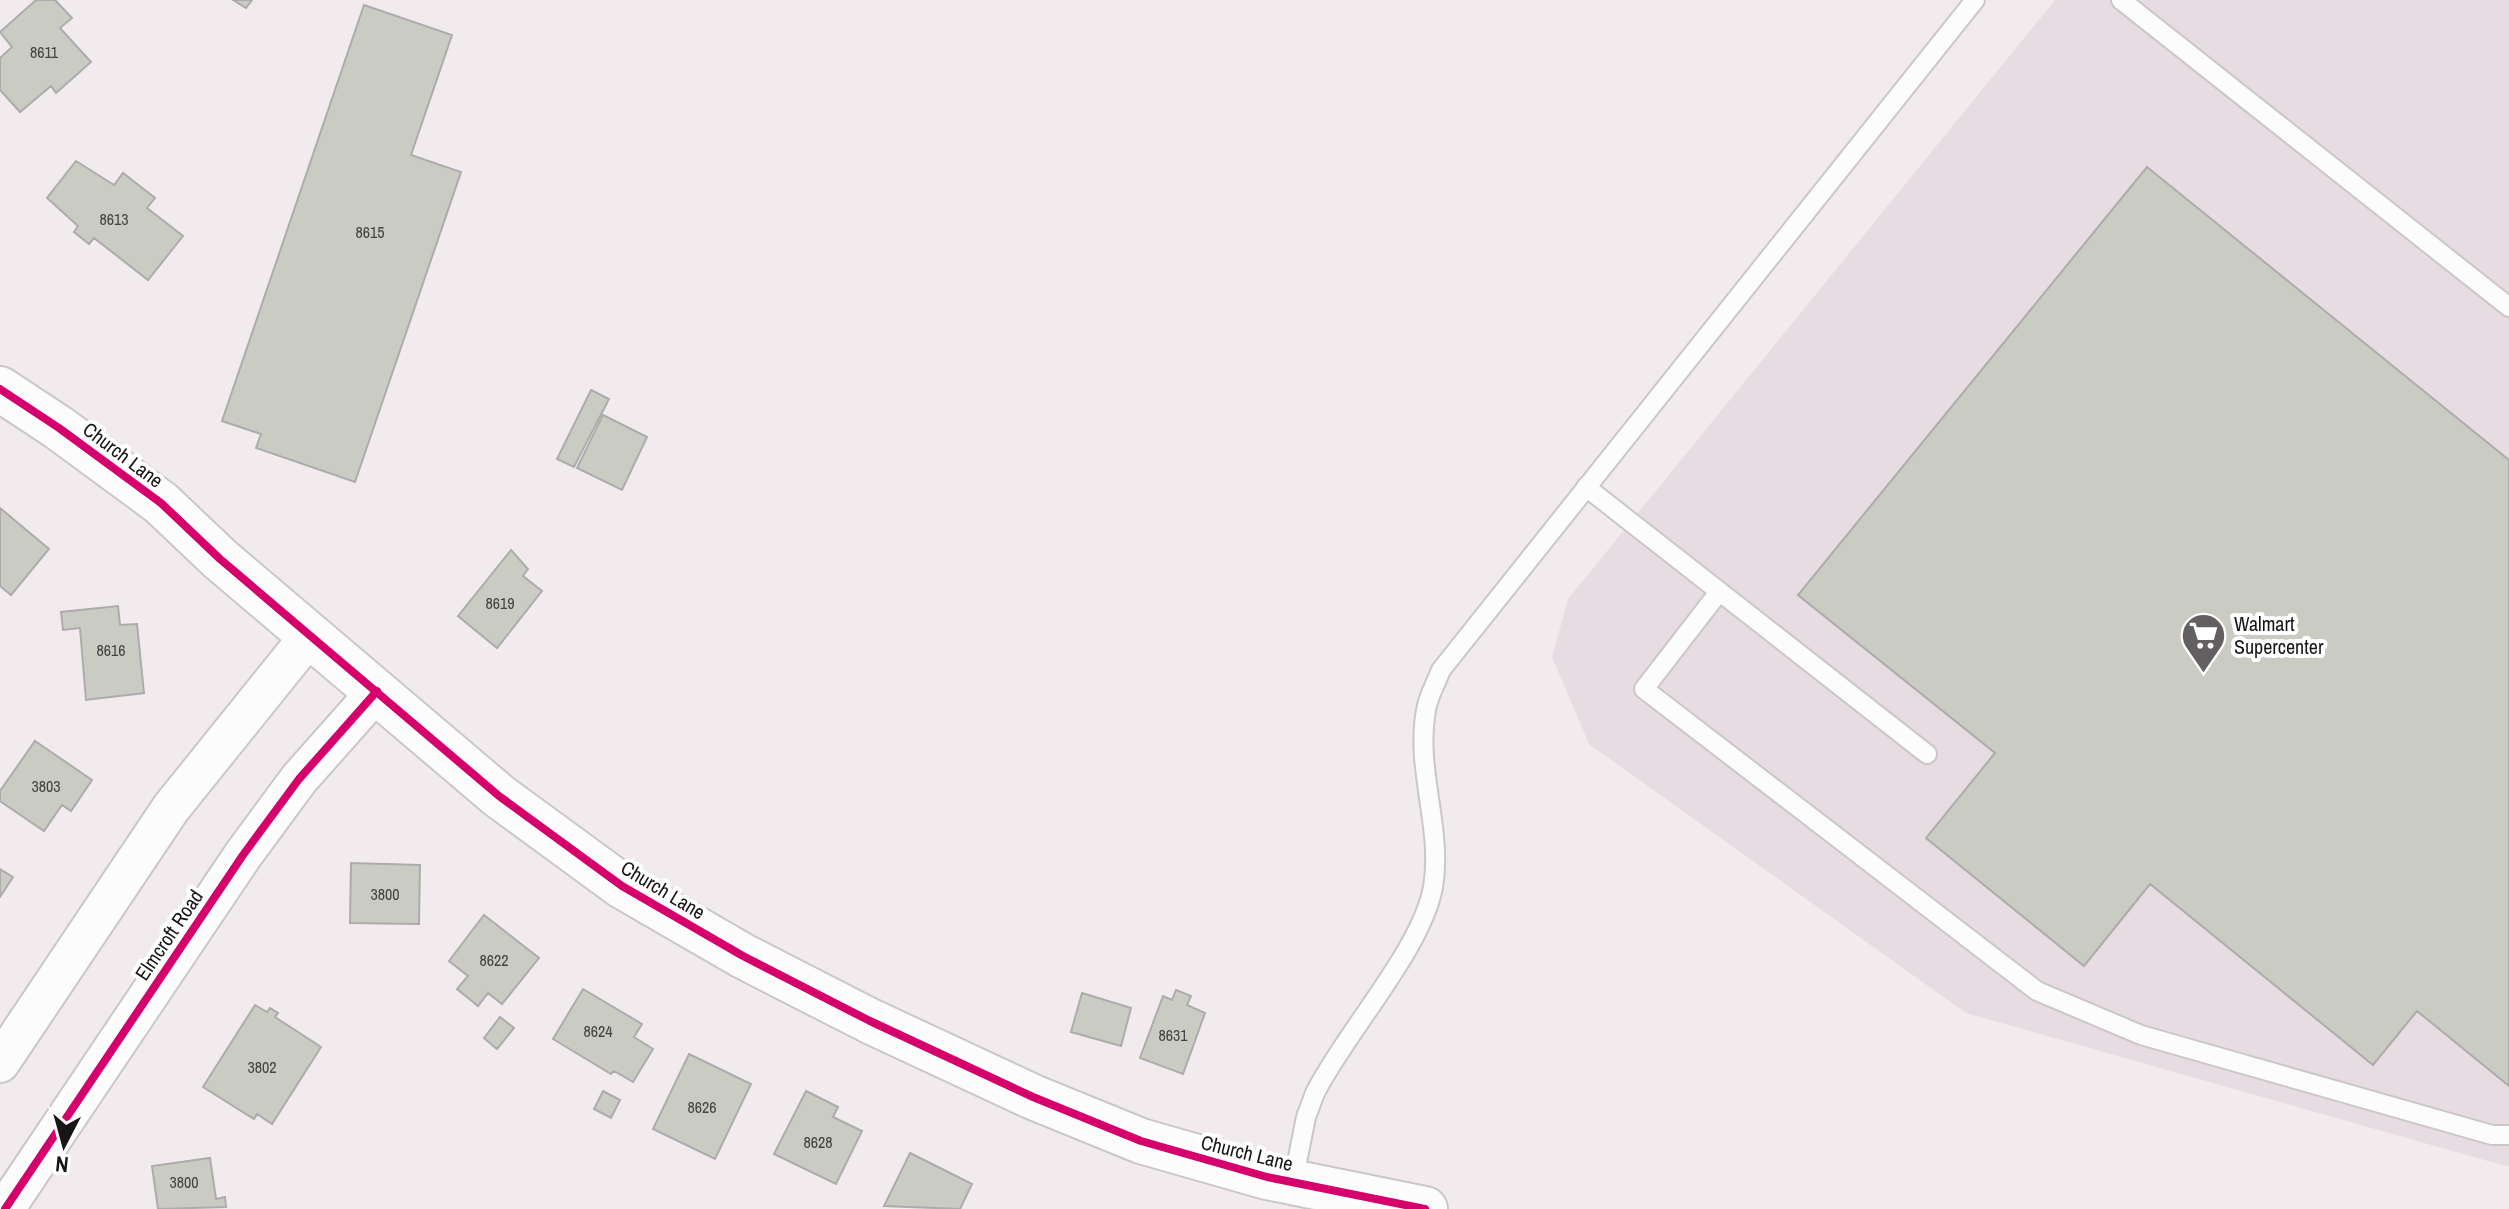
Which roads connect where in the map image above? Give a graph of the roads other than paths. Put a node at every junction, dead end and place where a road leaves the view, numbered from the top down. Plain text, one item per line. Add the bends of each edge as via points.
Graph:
1 (1975, 0) edge
2 (2121, 0) edge
3 (2509, 307) edge
4 (0, 389) edge
5 (1586, 487) junction
6 (1719, 592) junction
7 (311, 634) junction
8 (377, 691) junction
9 (1927, 754) dead end
10 (0, 1063) edge
11 (2509, 1135) edge
12 (1293, 1182) junction
13 (5, 1209) edge
14 (1425, 1209) edge

1 - 5 lane
2 - 3 lane
4 - 7 street, Church Lane via 161,503
5 - 6 lane
5 - 12 lane via 1441,670 1426,710 1425,760 1436,854 1433,890 1418,931 1315,1093
6 - 9 lane
6 - 11 lane via 1644,689 2037,991 2141,1035 2492,1135
7 - 8 street, Church Lane
7 - 10 street via 171,808
8 - 12 street, Church Lane via 499,796 622,886 743,956 1033,1097 1141,1141
8 - 13 street, Elmcroft Road via 299,779 243,855
12 - 14 street, Church Lane

